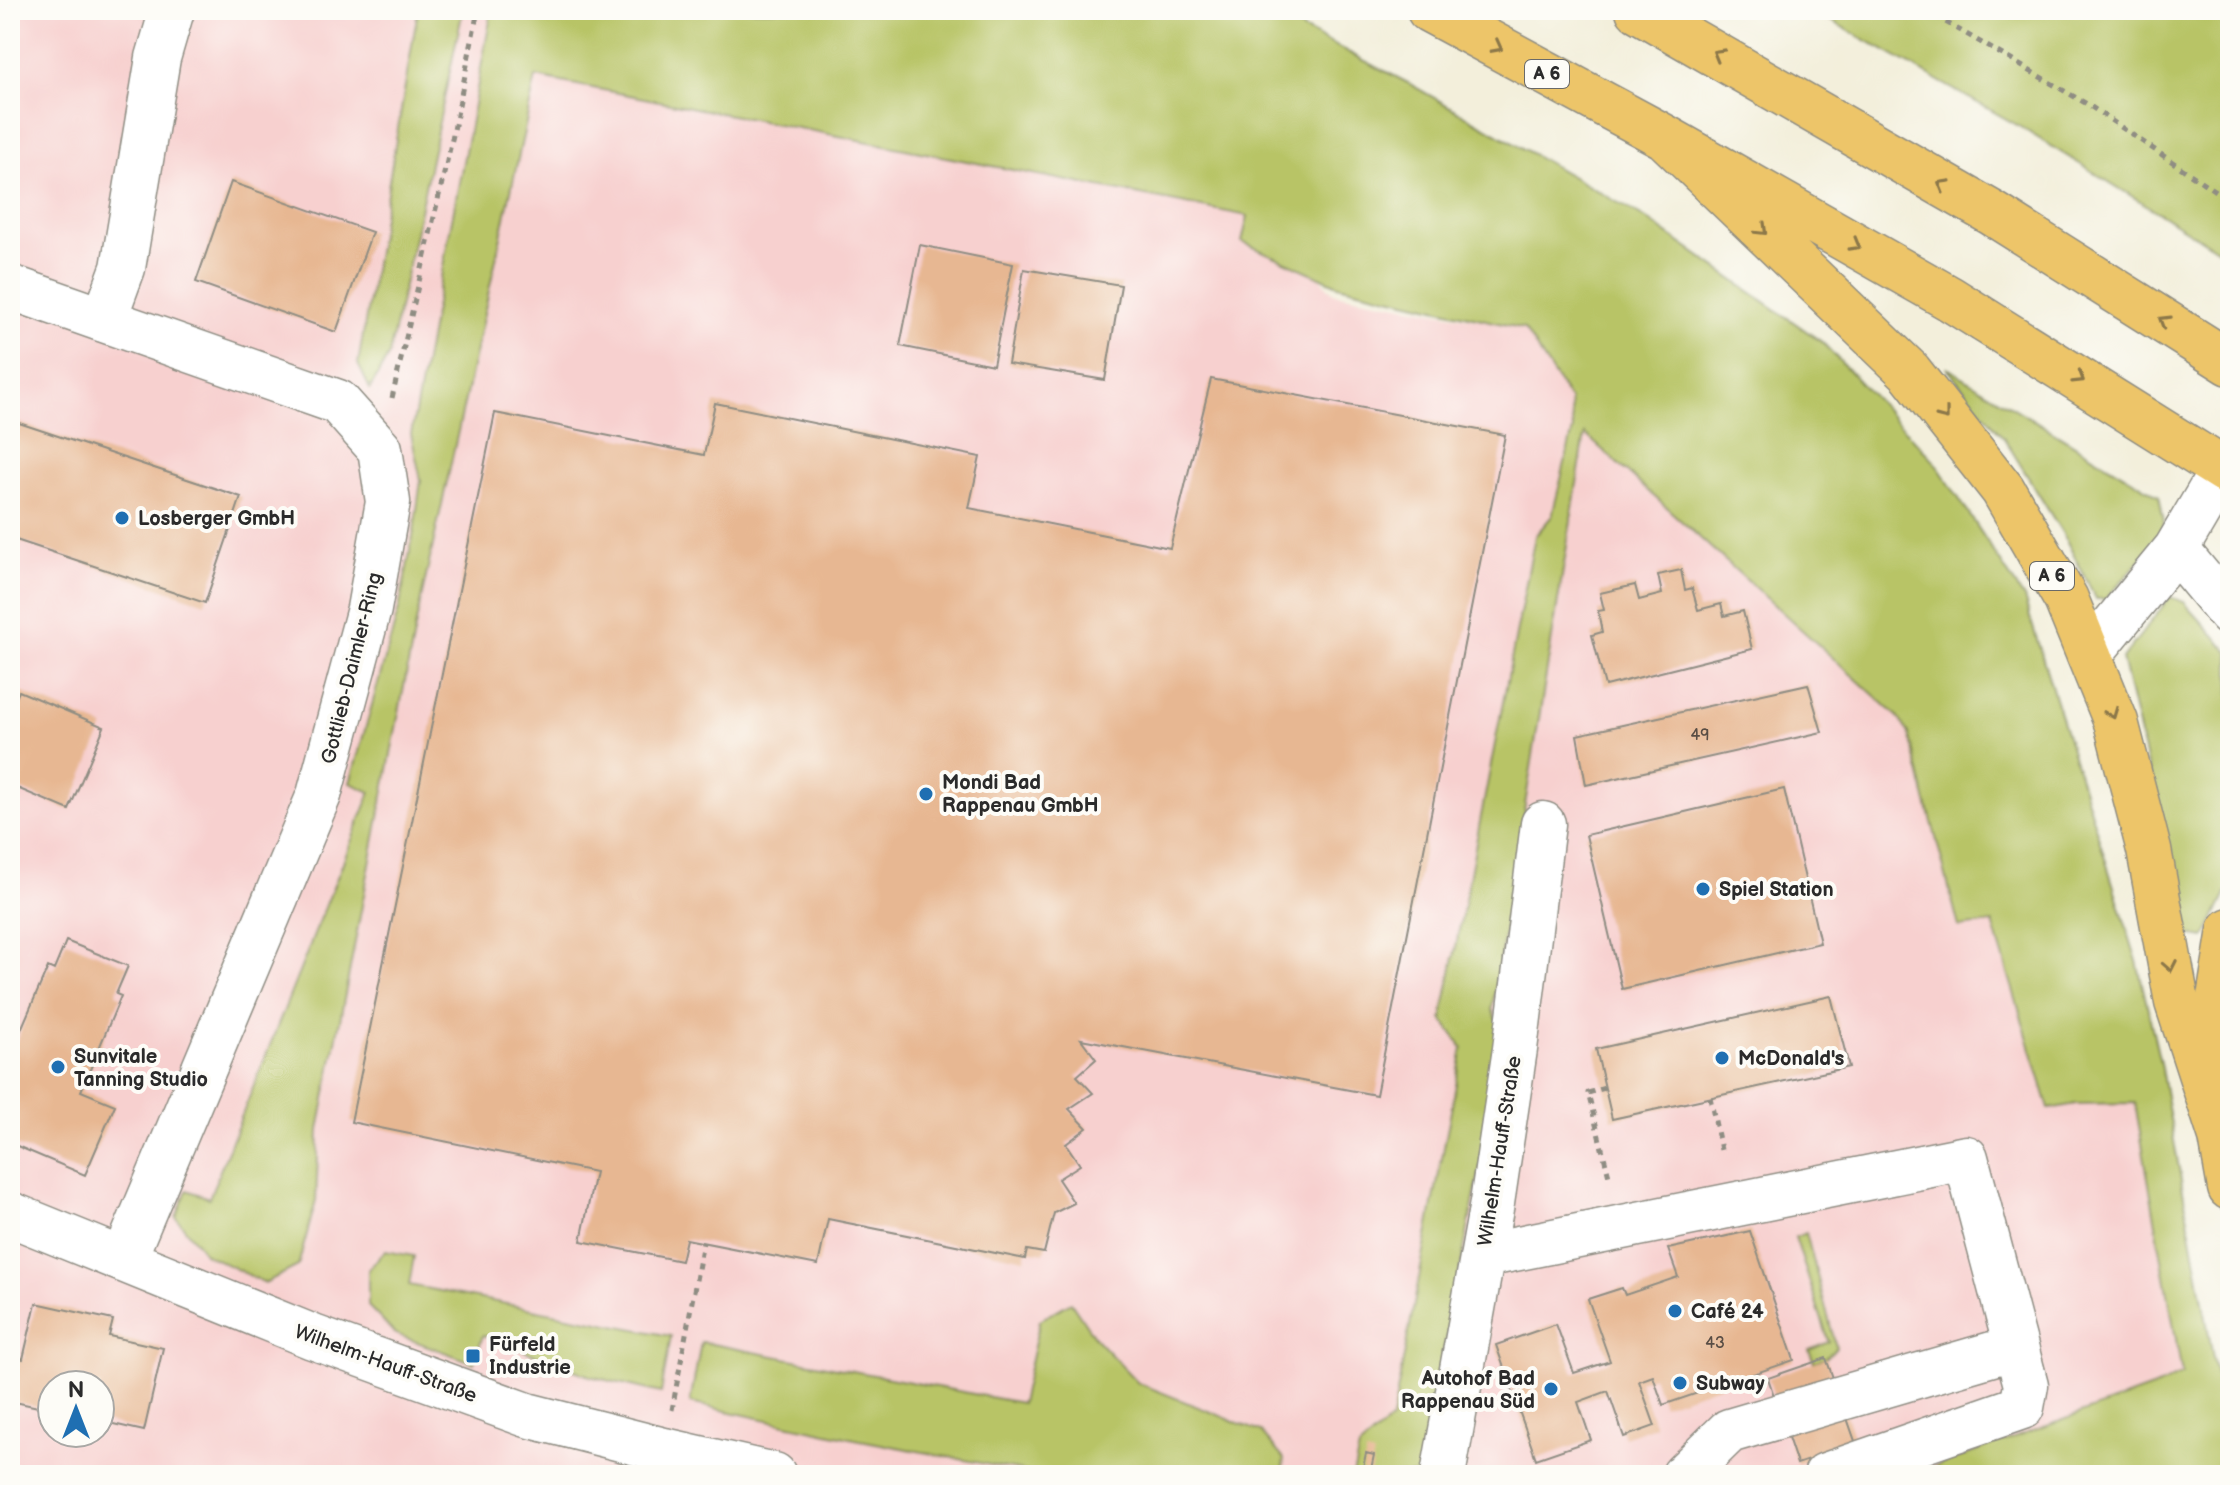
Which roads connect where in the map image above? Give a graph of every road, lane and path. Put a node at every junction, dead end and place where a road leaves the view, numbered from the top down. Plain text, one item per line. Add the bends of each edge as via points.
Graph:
1 (172, 10) edge
2 (478, 10) edge
3 (1429, 10) edge
4 (1638, 10) edge
5 (1925, 10) edge
6 (1665, 137) junction
7 (2230, 201) edge
8 (10, 287) edge
9 (104, 320) junction
10 (2230, 363) edge
11 (380, 449) junction
12 (2226, 472) edge
13 (2176, 549) junction
14 (2230, 614) edge
15 (2089, 655) junction
16 (1543, 824) dead end
17 (2230, 930) edge
18 (1605, 1088) dead end
19 (1710, 1097) dead end
20 (2221, 1137) junction
21 (1721, 1150) dead end
22 (1609, 1176) dead end
23 (2230, 1188) edge
24 (10, 1214) edge
25 (703, 1242) dead end
26 (1484, 1255) junction
27 (124, 1259) junction
28 (2016, 1347) junction
29 (664, 1450) junction
30 (774, 1475) edge
31 (1443, 1475) edge
32 (1684, 1475) edge
33 (1826, 1475) edge

1 - 9 street via 158,58 123,268
2 - 11 path
3 -> 6 highway, A 6
10 -> 4 highway via 1992,213
5 - 7 path via 2087,104
6 -> 12 highway, A 6 via 1949,298
6 -> 15 highway, A 6 via 1910,372 2003,490 2066,599
8 - 9 street
9 - 11 street via 338,402
11 - 27 street, Gottlieb-Daimler-Ring via 388,502 369,609 319,795
12 - 13 street
13 - 14 street
13 - 15 street
15 -> 20 highway, A 6 via 2116,722 2149,850 2177,1002
16 - 26 street, Wilhelm-Hauff-Straße
17 - 20 highway, A 6 via 2220,992
18 - 22 path via 1588,1093
19 - 21 path
20 - 23 highway, A 6
24 - 27 street, Wilhelm-Hauff-Straße
25 - 29 path
26 - 28 street via 1966,1158
26 - 31 street, Wilhelm-Hauff-Straße
27 - 29 street, Wilhelm-Hauff-Straße via 313,1337 527,1415
28 - 32 street via 1729,1431
28 - 33 street via 2026,1385 2022,1407
29 - 30 street, Wilhelm-Hauff-Straße

